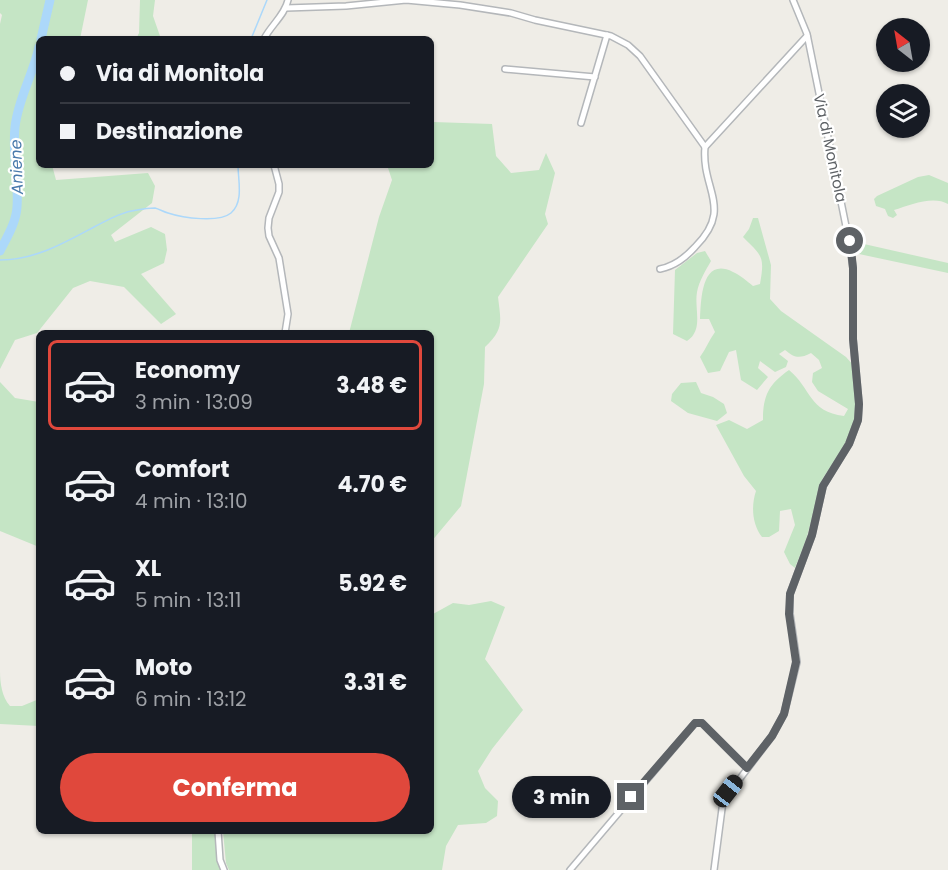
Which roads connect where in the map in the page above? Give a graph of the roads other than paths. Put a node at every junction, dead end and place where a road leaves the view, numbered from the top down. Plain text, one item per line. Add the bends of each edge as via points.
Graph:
1 (288, 0) edge
2 (794, 0) edge
3 (286, 8) junction
4 (608, 35) junction
5 (266, 36) edge
6 (807, 36) junction
7 (504, 69) dead end
8 (595, 77) junction
9 (581, 123) dead end
10 (705, 147) junction
11 (275, 168) edge
12 (660, 269) dead end
13 (286, 330) edge
14 (747, 768) junction
15 (218, 834) edge
16 (224, 870) edge
17 (570, 870) edge
18 (714, 870) edge

1 - 3 street
2 - 6 street, Via di Monitola
3 - 4 street via 406,0 457,4
3 - 5 street
4 - 8 street
4 - 10 street via 640,56
6 - 10 street
6 - 14 street, Via di Monitola via 851,249 859,412 852,438 823,486 812,535 790,594 796,662 785,710
7 - 8 street
8 - 9 street
10 - 12 street via 705,165 714,200 713,222 688,255
11 - 13 street via 279,192 268,228 279,258 288,315
14 - 17 street via 702,723 695,723
14 - 18 street, Via di Monitola via 721,805
15 - 16 street

